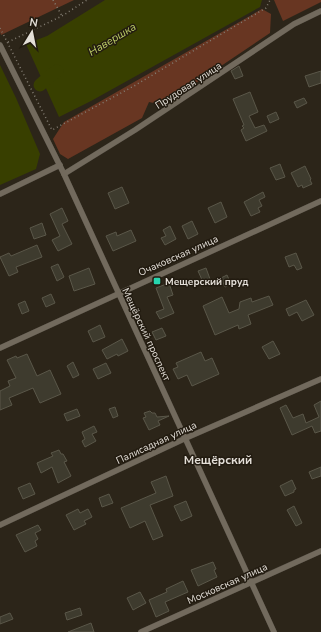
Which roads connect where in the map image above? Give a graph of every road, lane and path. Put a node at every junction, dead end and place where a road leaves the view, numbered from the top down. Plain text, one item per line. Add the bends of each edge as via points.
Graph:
1 (52, 0) edge
2 (87, 0) edge
3 (270, 0) edge
4 (321, 10) edge
5 (62, 16) junction
6 (0, 28) edge
7 (8, 42) junction
8 (0, 45) edge
9 (60, 165) junction
10 (64, 174) junction
11 (0, 194) edge
12 (321, 201) edge
13 (118, 292) junction
14 (0, 348) edge
15 (321, 379) edge
16 (186, 438) junction
17 (0, 524) edge
18 (321, 551) edge
19 (251, 582) junction
20 (141, 632) edge
21 (274, 632) edge

1 - 5 path
2 - 5 path
3 - 7 path via 266,8 134,86 52,130
4 - 10 street, Прудовая улица via 294,24
5 - 7 path
6 - 7 path
8 - 9 street, Мещёрский проспект
9 - 10 street, Мещёрский проспект
9 - 11 street
10 - 13 street, Мещёрский проспект
12 - 13 street, Очаковская улица
13 - 14 street, Очаковская улица
13 - 16 street, Мещёрский проспект
15 - 16 street, Палисадная улица
16 - 17 street, Палисадная улица
16 - 19 street, Мещёрский проспект
18 - 19 street, Московская улица
19 - 20 street, Московская улица
19 - 21 street, Мещёрский проспект

